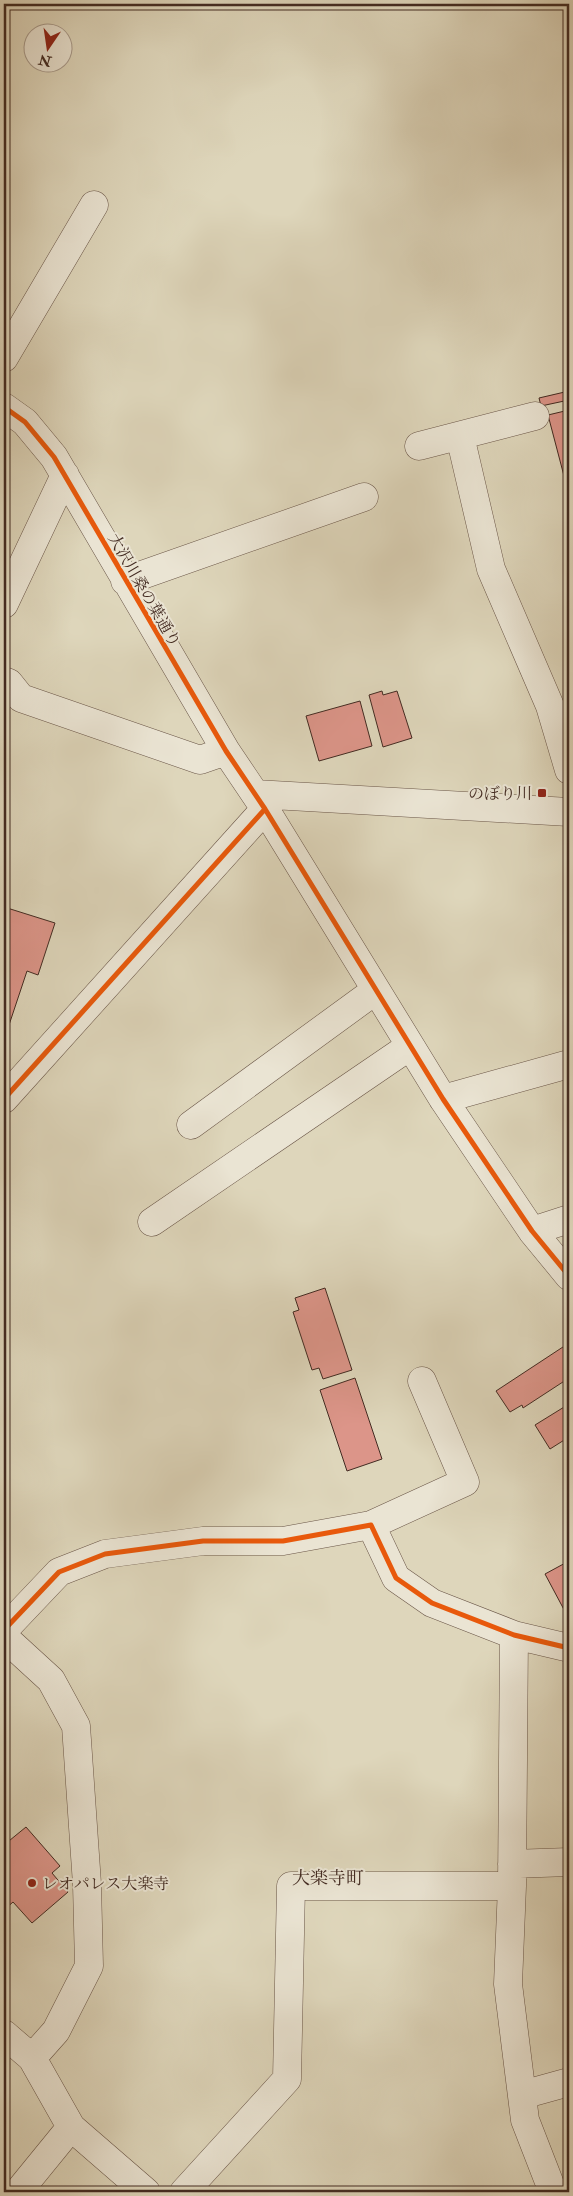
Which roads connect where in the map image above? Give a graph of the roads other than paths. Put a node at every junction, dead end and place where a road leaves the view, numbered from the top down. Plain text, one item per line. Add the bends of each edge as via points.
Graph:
1 (94, 205) dead end
2 (4, 358) edge
3 (4, 407) edge
4 (536, 416) dead end
5 (460, 436) junction
6 (419, 446) dead end
7 (65, 476) junction
8 (364, 497) dead end
9 (125, 581) junction
10 (4, 604) edge
11 (4, 681) edge
12 (226, 751) junction
13 (569, 770) edge
14 (260, 802) junction
15 (569, 812) edge
16 (376, 990) junction
17 (410, 1046) junction
18 (569, 1064) edge
19 (4, 1099) edge
20 (443, 1099) junction
21 (191, 1125) dead end
22 (569, 1219) edge
23 (152, 1222) dead end
24 (532, 1231) junction
25 (569, 1276) edge
26 (422, 1381) dead end
27 (371, 1526) junction
28 (4, 1630) edge
29 (514, 1635) junction
30 (4, 1637) edge
31 (569, 1648) edge
32 (569, 1862) edge
33 (512, 1875) junction
34 (4, 2034) edge
35 (32, 2058) junction
36 (569, 2082) edge
37 (522, 2095) junction
38 (71, 2127) junction
39 (18, 2192) edge
40 (146, 2192) edge
41 (184, 2192) edge
42 (553, 2192) edge

1 - 2 street
3 - 7 street, 大沢川桑の葉通り via 25,422 54,456
4 - 5 street
5 - 6 street
5 - 13 street via 491,570 550,706
7 - 9 street, 大沢川桑の葉通り
7 - 10 street
8 - 9 street
9 - 12 street, 大沢川桑の葉通り
11 - 12 street via 21,698 200,760
12 - 14 street, 大沢川桑の葉通り
14 - 15 street
14 - 16 street, 大沢川桑の葉通り
14 - 19 street
16 - 17 street, 大沢川桑の葉通り
16 - 21 street
17 - 20 street, 大沢川桑の葉通り
17 - 23 street
18 - 20 street
20 - 24 street, 大沢川桑の葉通り
22 - 24 street
24 - 25 street, 大沢川桑の葉通り
26 - 27 street via 464,1482
27 - 28 street via 283,1541 203,1540 105,1554 59,1572
27 - 29 street via 396,1578 432,1603
29 - 31 street
29 - 33 street
30 - 35 street via 51,1680 76,1726 86,1874 89,1966 56,2031
32 - 33 street
33 - 37 street via 508,1984
33 - 41 street via 290,1886 287,2079
34 - 35 street
35 - 38 street
36 - 37 street
37 - 42 street via 525,2120
38 - 39 street
38 - 40 street

